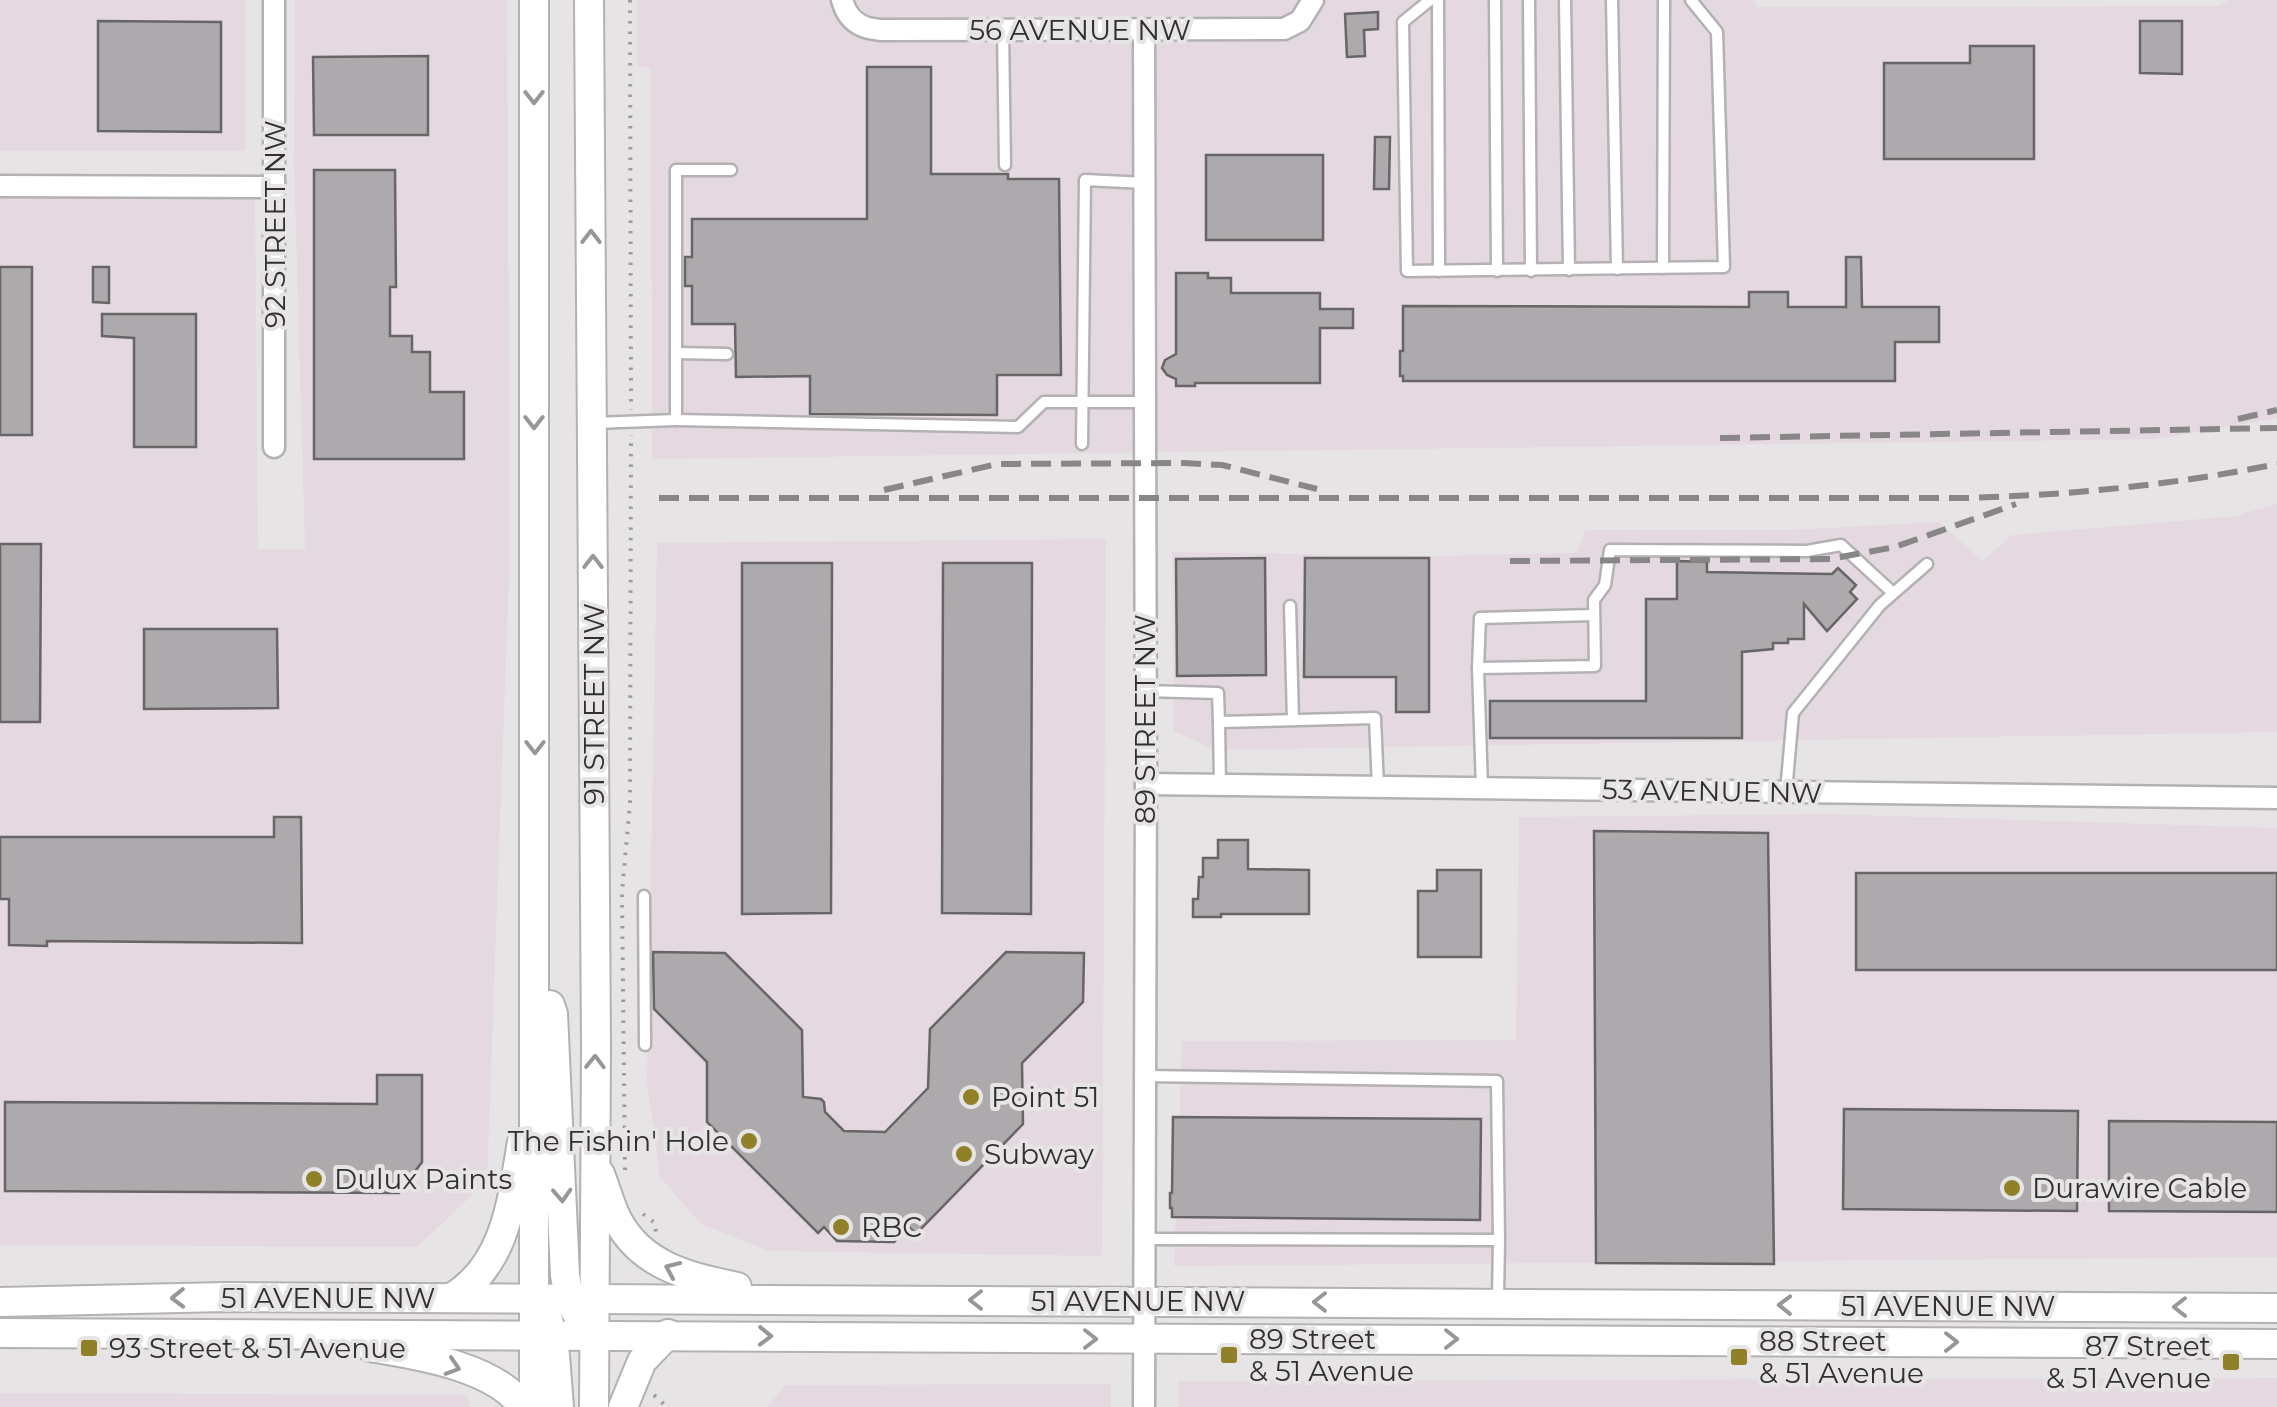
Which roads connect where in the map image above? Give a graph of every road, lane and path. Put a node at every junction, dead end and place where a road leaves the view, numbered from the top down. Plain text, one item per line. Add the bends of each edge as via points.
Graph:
1 (274, 0) edge
2 (534, 0) edge
3 (589, 0) edge
4 (630, 0) edge
5 (842, 0) edge
6 (1430, 0) edge
7 (1438, 0) edge
8 (1495, 0) edge
9 (1529, 0) edge
10 (1565, 0) edge
11 (1612, 0) edge
12 (1664, 0) edge
13 (1691, 0) edge
14 (1310, 8) edge
15 (1004, 30) junction
16 (1144, 30) junction
17 (1005, 165) dead end
18 (731, 170) dead end
19 (1145, 183) junction
20 (0, 186) edge
21 (276, 187) junction
22 (1662, 268) junction
23 (1617, 269) junction
24 (1569, 270) junction
25 (1439, 271) junction
26 (1497, 271) junction
27 (1531, 271) junction
28 (676, 354) junction
29 (728, 354) dead end
30 (1081, 402) junction
31 (1146, 402) junction
32 (631, 420) junction
33 (676, 420) junction
34 (592, 424) junction
35 (1082, 444) dead end
36 (274, 447) dead end
37 (1926, 564) dead end
38 (1894, 593) junction
39 (1290, 606) dead end
40 (1594, 615) junction
41 (1478, 668) junction
42 (1146, 691) junction
43 (1293, 720) junction
44 (1219, 722) junction
45 (1146, 784) junction
46 (1220, 784) junction
47 (1378, 787) junction
48 (1482, 788) junction
49 (1786, 792) junction
50 (2277, 798) edge
51 (644, 896) dead end
52 (535, 961) junction
53 (645, 1046) dead end
54 (535, 1067) junction
55 (1145, 1076) junction
56 (594, 1159) junction
57 (626, 1181) dead end
58 (636, 1208) dead end
59 (1144, 1239) junction
60 (1499, 1240) junction
61 (651, 1245) dead end
62 (451, 1298) junction
63 (534, 1299) junction
64 (581, 1299) junction
65 (800, 1300) junction
66 (1144, 1301) junction
67 (0, 1302) edge
68 (1498, 1304) junction
69 (2277, 1308) edge
70 (0, 1333) edge
71 (289, 1334) junction
72 (668, 1334) junction
73 (593, 1335) junction
74 (543, 1336) junction
75 (1144, 1339) junction
76 (2277, 1344) edge
77 (523, 1407) edge
78 (534, 1407) edge
79 (559, 1407) edge
80 (594, 1407) edge
81 (624, 1407) edge
82 (1144, 1407) edge

1 - 21 street, 92 STREET NW
2 -> 52 main road
34 -> 3 main road, 91 STREET NW
4 - 32 path
5 - 15 street, 56 AVENUE NW via 858,25 880,30
6 - 25 lane via 1403,22 1407,271
7 - 25 lane
8 - 26 lane
9 - 27 lane
10 - 24 lane
11 - 23 lane
12 - 22 lane
13 - 22 lane via 1717,32 1724,267
14 - 16 street, 56 AVENUE NW via 1284,30
15 - 16 street, 56 AVENUE NW
15 - 17 lane
16 - 19 street, 89 STREET NW
18 - 28 lane via 676,170
19 - 30 lane via 1085,180
19 - 31 street, 89 STREET NW
20 - 21 street
21 - 36 street, 92 STREET NW
22 - 23 lane
23 - 24 lane
24 - 27 lane
25 - 26 lane
26 - 27 lane
28 - 29 lane
28 - 33 lane
30 - 31 lane
30 - 33 lane via 1044,402 1018,427
30 - 35 lane
31 - 42 street, 89 STREET NW
32 - 33 lane
32 - 34 lane
32 - 57 path via 630,802 622,892
56 -> 34 main road, 91 STREET NW
37 - 38 lane
38 - 40 lane via 1840,545 1807,551 1610,550
38 - 49 lane via 1792,713
39 - 43 lane
40 - 41 lane via 1480,618
40 - 41 lane via 1595,666
41 - 48 lane
42 - 44 lane via 1218,693
42 - 45 street, 89 STREET NW
43 - 44 lane
43 - 47 lane via 1375,718
44 - 46 lane
45 - 46 street, 53 AVENUE NW
45 - 55 street, 89 STREET NW
46 - 47 street, 53 AVENUE NW
47 - 48 street, 53 AVENUE NW
48 - 49 street, 53 AVENUE NW
49 - 50 street, 53 AVENUE NW
51 - 53 lane
52 - 54 main road
52 -> 64 main road via 553,1014 566,1275
54 - 62 main road via 505,1224 480,1276
54 - 63 main road
55 - 59 street, 89 STREET NW
55 - 60 lane via 1497,1081
56 - 64 main road, 91 STREET NW
65 -> 56 main road via 691,1277 645,1254 616,1217
58 - 61 path via 656,1223
59 - 60 lane
59 - 66 street, 89 STREET NW
60 - 68 lane
62 - 63 main road, 51 AVENUE NW
62 -> 67 main road, 51 AVENUE NW
63 - 64 main road, 51 AVENUE NW
63 - 74 main road via 543,1308
64 - 65 main road, 51 AVENUE NW
64 - 73 main road via 574,1311
66 -> 65 main road, 51 AVENUE NW
68 -> 66 main road, 51 AVENUE NW
66 - 75 street, 89 STREET NW
69 -> 68 main road, 51 AVENUE NW
70 - 71 main road, 51 AVENUE NW
71 - 74 main road, 51 AVENUE NW
71 -> 77 main road via 446,1364 502,1386
72 - 73 main road, 51 AVENUE NW
72 -> 75 main road, 51 AVENUE NW
72 - 81 main road via 642,1360
73 - 74 main road, 51 AVENUE NW
73 - 80 main road
74 - 78 main road
74 - 79 main road
75 -> 76 main road, 51 AVENUE NW
75 - 82 street, 89 STREET NW

